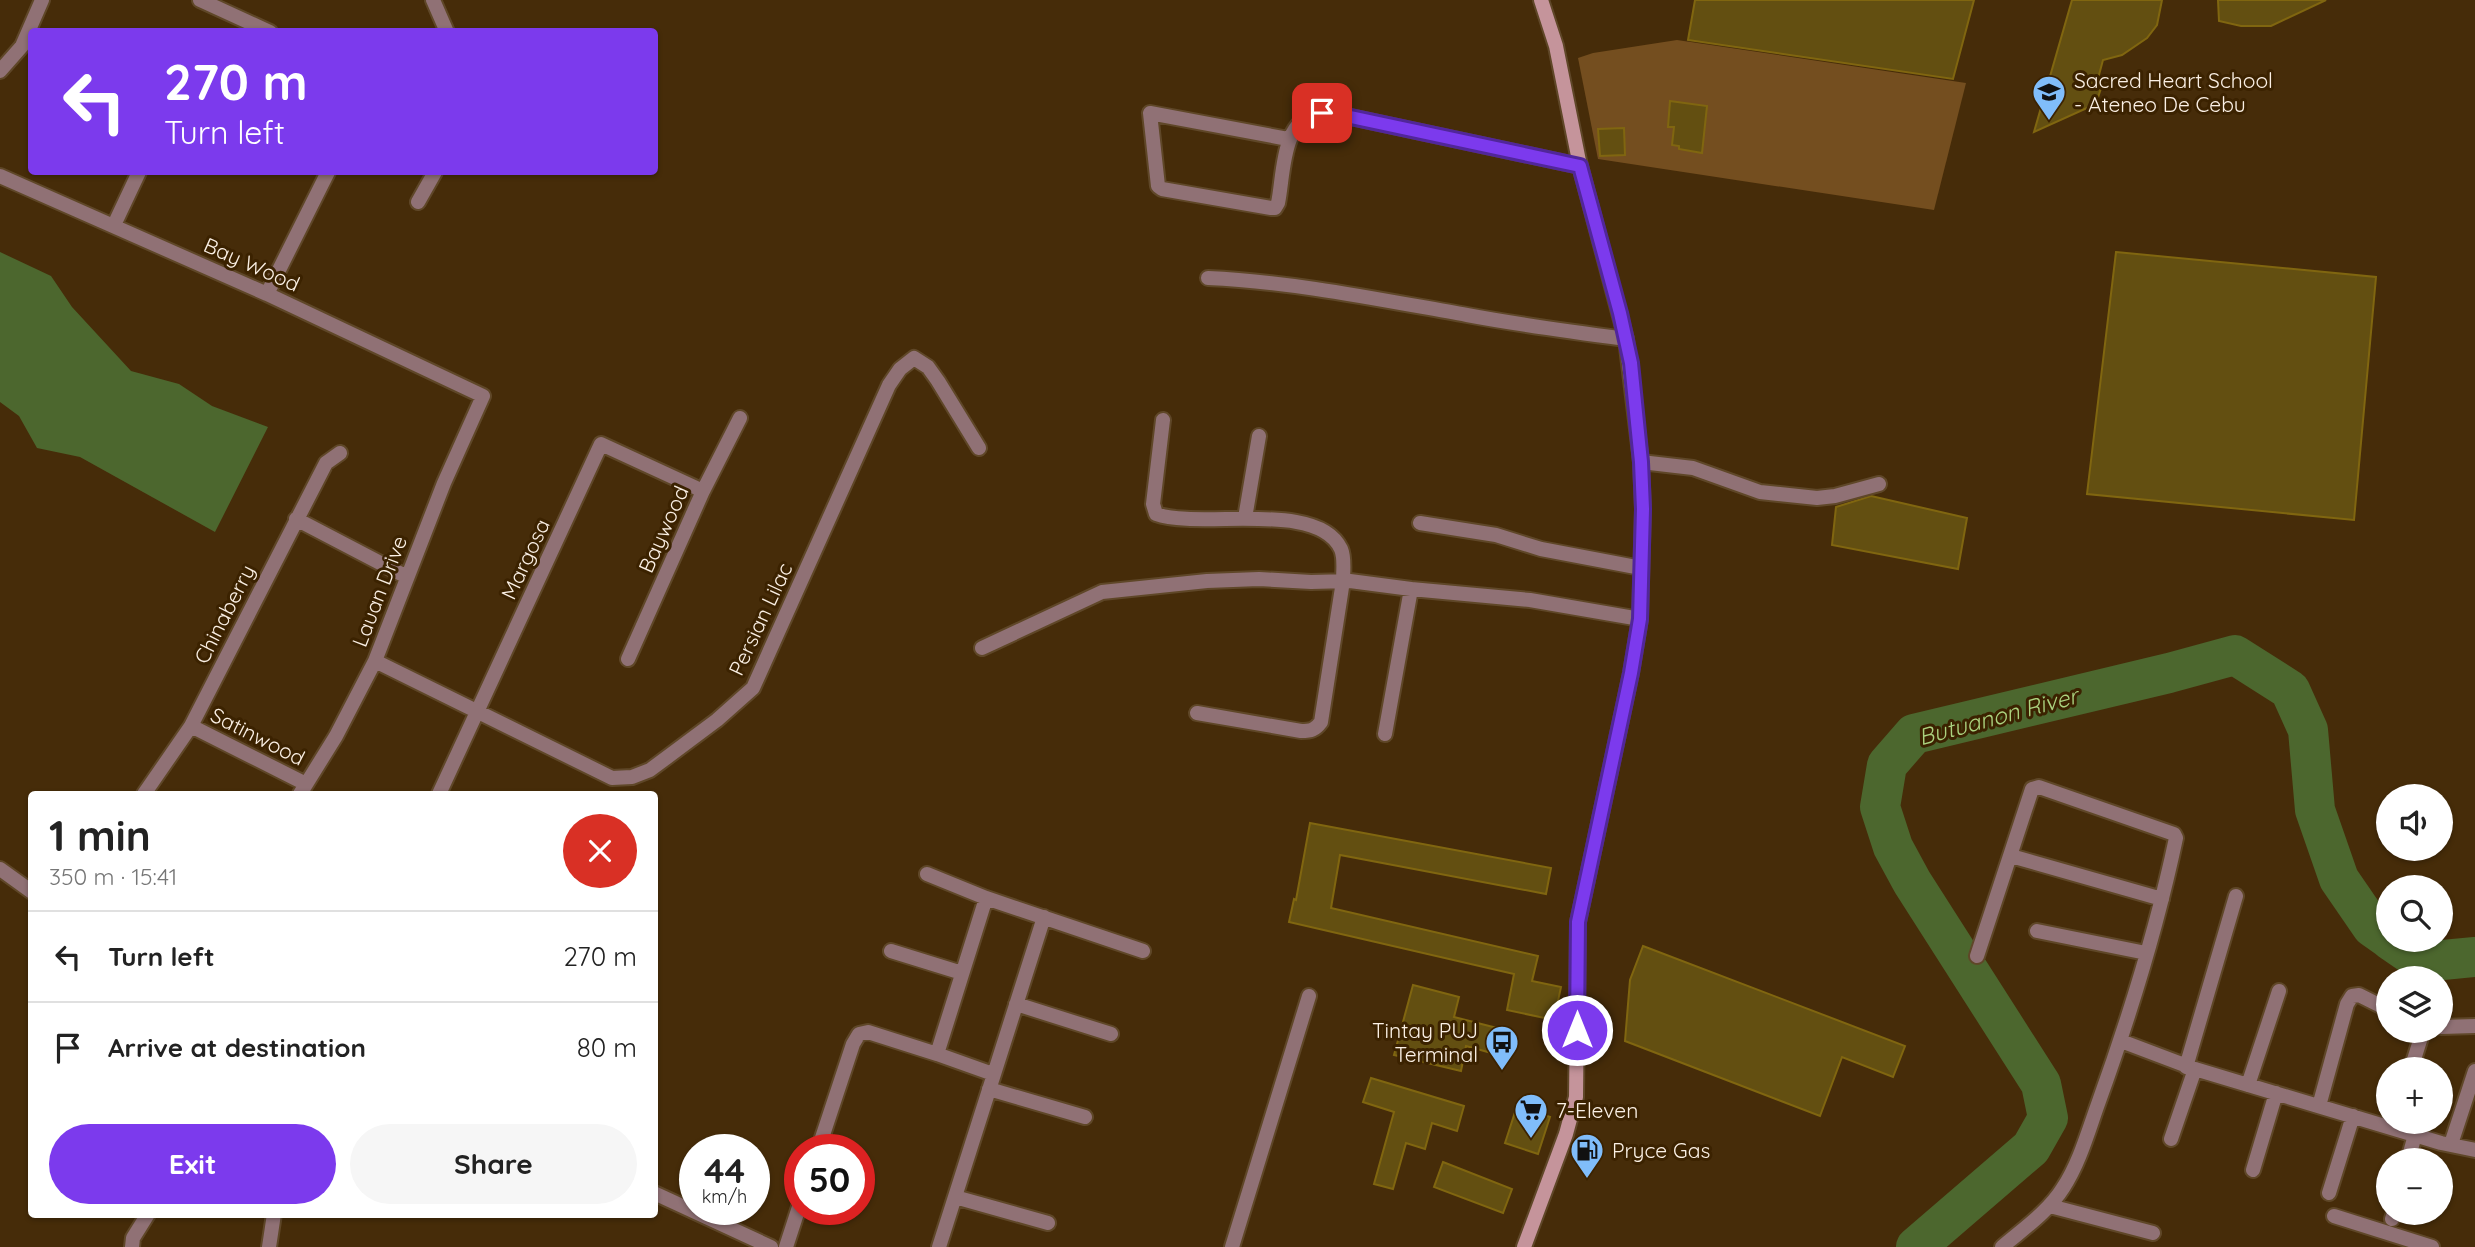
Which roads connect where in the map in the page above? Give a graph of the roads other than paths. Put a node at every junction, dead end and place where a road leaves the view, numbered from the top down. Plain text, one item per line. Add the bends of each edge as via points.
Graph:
1 (42, 0) edge
2 (200, 0) edge
3 (433, 0) edge
4 (1541, 0) edge
5 (30, 28) edge
6 (261, 28) edge
7 (445, 28) edge
8 (28, 32) edge
9 (0, 71) edge
10 (1288, 139) junction
11 (1580, 166) junction
12 (138, 175) edge
13 (326, 175) edge
14 (433, 175) edge
15 (0, 176) edge
16 (418, 202) dead end
17 (114, 225) junction
18 (1208, 278) dead end
19 (267, 294) junction
20 (1626, 339) junction
21 (484, 396) joint
22 (740, 418) dead end
23 (1163, 419) dead end
24 (1259, 436) dead end
25 (979, 448) dead end
26 (340, 453) dead end
27 (1641, 462) junction
28 (1879, 484) dead end
29 (703, 491) junction
30 (1245, 518) junction
31 (296, 519) junction
32 (1420, 523) dead end
33 (1641, 568) junction
34 (407, 577) junction
35 (1343, 581) junction
36 (1411, 589) junction
37 (1640, 619) junction
38 (982, 648) dead end
39 (628, 659) dead end
40 (375, 661) junction
41 (478, 710) junction
42 (1197, 713) dead end
43 (191, 726) junction
44 (1385, 734) dead end
45 (303, 789) edge
46 (146, 791) edge
47 (440, 791) edge
48 (2011, 856) junction
49 (0, 869) edge
50 (926, 874) dead end
51 (28, 889) edge
52 (2236, 896) dead end
53 (986, 898) junction
54 (2162, 899) junction
55 (1044, 918) junction
56 (2037, 930) dead end
57 (891, 951) dead end
58 (1143, 951) dead end
59 (2146, 953) junction
60 (1977, 956) dead end
61 (962, 973) junction
62 (2279, 991) dead end
63 (1309, 996) dead end
64 (2376, 1003) edge
65 (1016, 1004) junction
66 (2475, 1026) edge
67 (2453, 1027) edge
68 (1111, 1034) dead end
69 (2121, 1041) junction
70 (937, 1054) junction
71 (2191, 1068) junction
72 (2475, 1071) edge
73 (991, 1081) junction
74 (2248, 1085) junction
75 (2276, 1093) junction
76 (2319, 1107) junction
77 (2353, 1116) junction
78 (1085, 1117) dead end
79 (2376, 1121) edge
80 (823, 1134) edge
81 (2415, 1135) joint
82 (2171, 1139) dead end
83 (2451, 1144) junction
84 (2411, 1148) edge
85 (2475, 1150) edge
86 (2253, 1170) dead end
87 (2329, 1193) dead end
88 (658, 1195) edge
89 (955, 1197) junction
90 (2050, 1206) junction
91 (2334, 1216) dead end
92 (146, 1218) edge
93 (274, 1218) edge
94 (279, 1218) edge
95 (1048, 1223) dead end
96 (793, 1225) edge
97 (272, 1231) junction
98 (2153, 1233) dead end
99 (132, 1247) edge
100 (268, 1247) edge
101 (771, 1247) edge
102 (786, 1247) edge
103 (939, 1247) edge
104 (1232, 1247) edge
105 (1524, 1247) edge
106 (2002, 1247) edge
107 (2432, 1247) edge

1 - 5 street
2 - 6 street
3 - 7 street
4 - 11 main road via 1556,46
8 - 9 street
10 - 10 street via 1274,137 1150,113 1155,179 1163,189 1275,208
10 - 11 street via 1310,116 1322,113
11 - 20 main road
12 - 17 street
13 - 19 street
14 - 16 street
15 - 17 street, Bay Wood
17 - 19 street, Bay Wood
18 - 20 street via 1317,288
19 - 21 street, Bay Wood
20 - 27 main road
21 - 34 street, Lauan Drive
22 - 29 street, Baywood
23 - 30 street via 1153,504 1156,514
24 - 30 street
25 - 41 street, Persian Lilac via 928,367 914,358 900,369 753,688 650,770 612,778
26 - 31 street, Chinaberry via 326,463
27 - 28 street via 1693,468 1759,492 1817,498
27 - 33 main road
29 - 39 street, Baywood
29 - 41 street, Margosa via 601,444
30 - 35 street via 1320,527 1341,549
31 - 34 street
31 - 43 street, Chinaberry
32 - 33 street
33 - 37 main road
34 - 40 street, Lauan Drive
35 - 36 street
35 - 38 street via 1207,580 1102,592
35 - 42 street via 1317,728 1301,731
36 - 37 street via 1530,600
36 - 44 street
37 - 105 main road via 1578,922 1576,1097
40 - 41 street, Persian Lilac
40 - 45 street, Lauan Drive
41 - 47 street, Margosa
43 - 45 street, Satinwood
43 - 46 street, Chinaberry
48 - 54 street
48 - 54 street via 2029,794 2039,787 2174,834
48 - 60 street
49 - 51 street
50 - 53 street
52 - 71 street
53 - 55 street
53 - 61 street
54 - 59 street
55 - 58 street
55 - 65 street
56 - 59 street
57 - 61 street
59 - 69 street
61 - 70 street
62 - 74 street
63 - 104 street
64 - 76 street via 2360,995 2352,996 2347,1004
65 - 68 street
65 - 73 street
66 - 67 street
69 - 71 street
69 - 90 street via 2065,1187
70 - 73 street
70 - 80 street via 868,1032 859,1034
71 - 74 street
71 - 82 street
72 - 83 street
73 - 78 street
73 - 89 street
74 - 75 street
75 - 76 street
75 - 86 street
76 - 77 street
77 - 79 street
77 - 87 street
81 - 83 street
81 - 84 street
83 - 85 street
88 - 101 street
89 - 95 street
89 - 103 street
90 - 98 street
90 - 106 street
91 - 107 street
92 - 99 street
93 - 97 street
94 - 97 street
96 - 102 street
97 - 100 street

